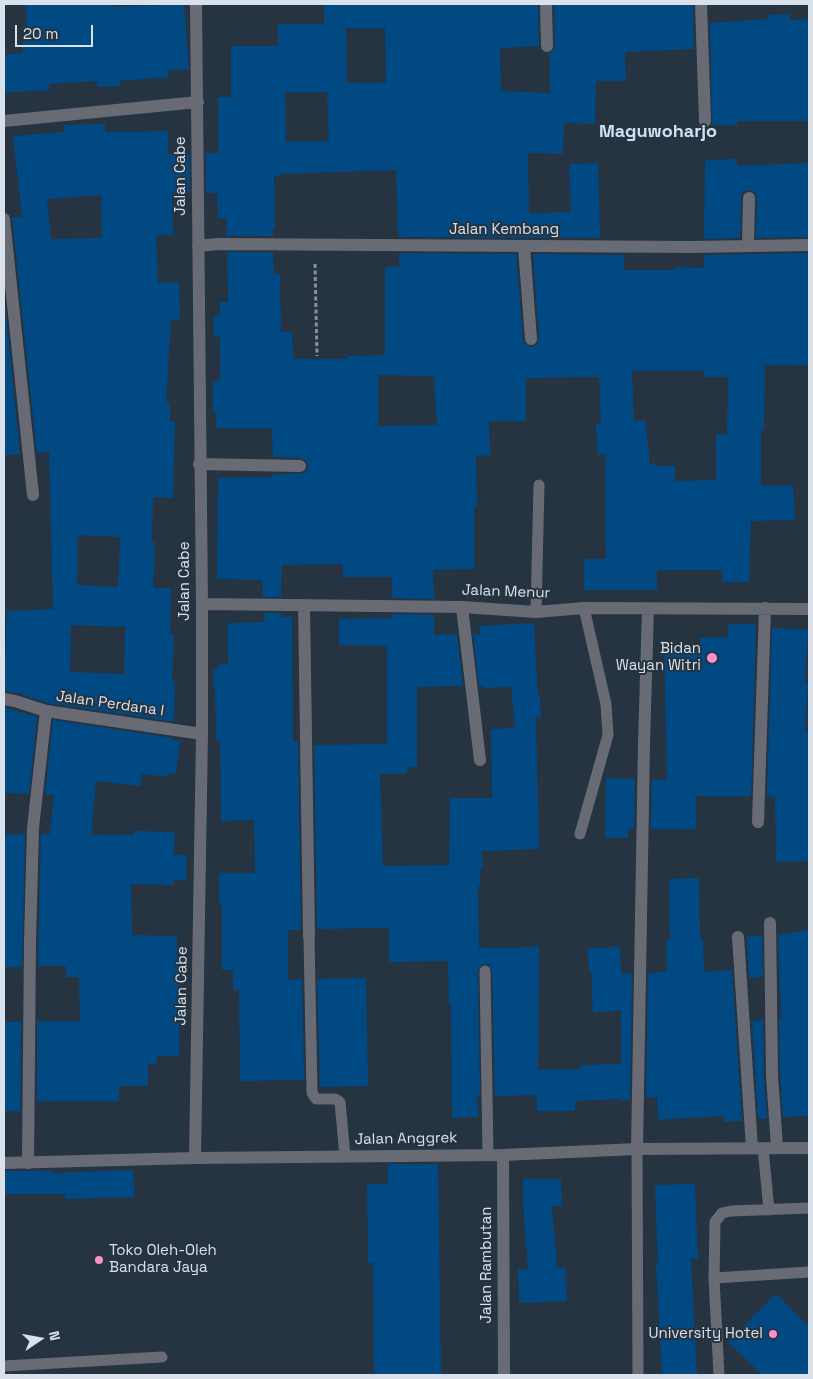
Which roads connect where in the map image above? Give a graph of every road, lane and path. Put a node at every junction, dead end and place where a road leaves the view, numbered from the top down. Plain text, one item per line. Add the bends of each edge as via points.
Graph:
1 (196, 4) edge
2 (546, 4) edge
3 (701, 4) edge
4 (547, 46) dead end
5 (198, 102) junction
6 (4, 121) edge
7 (704, 121) dead end
8 (749, 198) dead end
9 (4, 219) edge
10 (809, 245) edge
11 (198, 246) junction
12 (315, 246) junction
13 (748, 246) junction
14 (524, 247) junction
15 (531, 339) dead end
16 (317, 356) dead end
17 (200, 464) junction
18 (300, 466) dead end
19 (539, 485) dead end
20 (33, 495) dead end
21 (202, 604) junction
22 (304, 605) junction
23 (462, 607) junction
24 (584, 608) junction
25 (765, 608) junction
26 (648, 609) junction
27 (809, 609) edge
28 (536, 612) junction
29 (4, 699) edge
30 (46, 711) junction
31 (202, 734) junction
32 (480, 760) dead end
33 (758, 822) dead end
34 (580, 834) dead end
35 (770, 923) dead end
36 (309, 936) joint
37 (738, 938) dead end
38 (485, 971) dead end
39 (757, 1148) junction
40 (777, 1148) junction
41 (809, 1148) edge
42 (637, 1149) junction
43 (488, 1155) junction
44 (503, 1155) junction
45 (345, 1156) junction
46 (195, 1158) junction
47 (28, 1162) junction
48 (4, 1163) edge
49 (809, 1208) edge
50 (769, 1210) junction
51 (809, 1272) edge
52 (714, 1278) junction
53 (162, 1357) dead end
54 (4, 1366) edge
55 (504, 1375) edge
56 (638, 1375) edge
57 (719, 1375) edge

1 - 5 street, Jalan Cabe
2 - 4 street
3 - 7 street
5 - 6 street
5 - 11 street, Jalan Cabe
8 - 13 street
9 - 20 street
10 - 13 street, Jalan Kembang
11 - 12 street, Jalan Kembang
11 - 17 street, Jalan Cabe
12 - 14 street, Jalan Kembang
12 - 16 path
13 - 14 street, Jalan Kembang
14 - 15 street
17 - 18 street
17 - 21 street, Jalan Cabe
19 - 28 lane
21 - 22 street, Jalan Menur
21 - 31 street, Jalan Cabe
22 - 23 street, Jalan Menur
22 - 36 street
23 - 28 street, Jalan Menur
23 - 32 street
24 - 26 street, Jalan Menur
24 - 28 street, Jalan Menur
24 - 34 lane via 606,704 608,735
25 - 26 street, Jalan Menur
25 - 27 street, Jalan Menur
25 - 33 street
26 - 42 street
29 - 30 street
30 - 31 street, Jalan Perdana I
30 - 47 street, Jalan Perdana I via 33,828
31 - 46 street, Jalan Cabe
35 - 40 street via 772,1075
36 - 45 lane via 312,1094 316,1099 340,1102
37 - 39 street
38 - 43 lane
39 - 40 street, Jalan Anggrek
39 - 42 street, Jalan Anggrek
39 - 50 lane
40 - 41 street, Jalan Anggrek
42 - 44 street, Jalan Anggrek
42 - 56 lane
43 - 44 street, Jalan Anggrek
43 - 45 street, Jalan Anggrek
44 - 55 street, Jalan Rambutan
45 - 46 street, Jalan Anggrek
46 - 47 street, Jalan Anggrek
47 - 48 street, Jalan Anggrek
49 - 50 lane
50 - 52 lane via 722,1213 715,1222
51 - 52 lane
52 - 57 lane
53 - 54 lane

